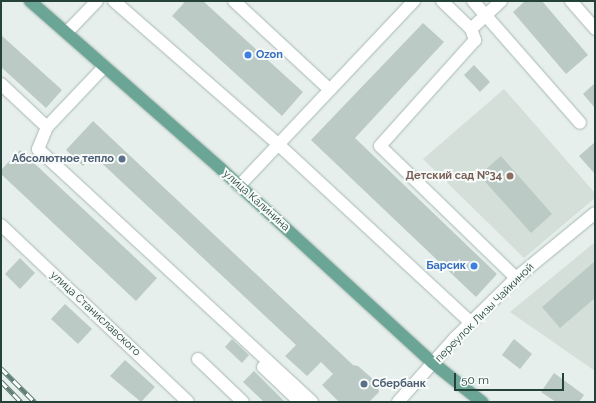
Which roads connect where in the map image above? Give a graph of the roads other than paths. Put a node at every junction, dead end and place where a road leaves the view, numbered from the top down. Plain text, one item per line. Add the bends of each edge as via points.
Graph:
1 (30, 1) edge
2 (98, 1) edge
3 (114, 1) edge
4 (234, 1) edge
5 (414, 1) edge
6 (442, 1) edge
7 (473, 1) edge
8 (500, 1) edge
9 (571, 1) edge
10 (485, 14) junction
11 (471, 29) junction
12 (595, 29) edge
13 (67, 32) junction
14 (104, 66) junction
15 (1, 84) edge
16 (329, 89) junction
17 (580, 123) dead end
18 (47, 127) junction
19 (279, 145) junction
20 (239, 186) junction
21 (595, 213) edge
22 (1, 226) edge
23 (516, 278) junction
24 (471, 323) junction
25 (198, 359) dead end
26 (433, 363) junction
27 (262, 367) dead end
28 (188, 402) edge
29 (243, 402) edge
30 (300, 402) edge
31 (312, 402) edge
32 (398, 402) edge
33 (482, 402) edge

1 - 13 main road, улица Калинина
2 - 13 street
3 - 19 street
4 - 16 street
5 - 16 street
6 - 11 street
7 - 10 street
8 - 10 street
9 - 12 street
10 - 11 street
10 - 17 street
11 - 23 street via 475,40 380,146
13 - 14 main road, улица Калинина
14 - 18 street
14 - 20 main road, улица Калинина
15 - 18 street
16 - 19 street
18 - 31 street via 38,149
19 - 20 street
19 - 24 street
20 - 26 main road, улица Калинина
21 - 23 street, переулок Лизы Чайкиной
22 - 28 street, улица Станиславского
23 - 24 street, переулок Лизы Чайкиной
24 - 26 street, переулок Лизы Чайкиной
25 - 29 street
26 - 32 street, переулок Лизы Чайкиной
26 - 33 main road, улица Калинина
27 - 30 street

